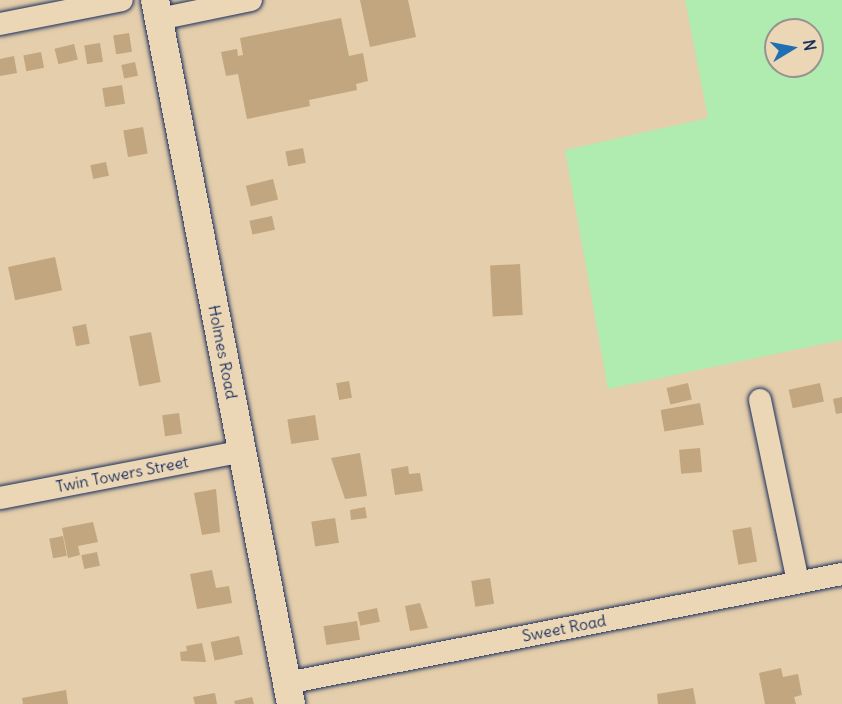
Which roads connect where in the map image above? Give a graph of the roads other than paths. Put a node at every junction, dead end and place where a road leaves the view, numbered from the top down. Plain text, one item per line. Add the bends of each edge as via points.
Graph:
1 (122, 0) edge
2 (251, 0) edge
3 (157, 9) edge
4 (0, 24) edge
5 (760, 400) dead end
6 (243, 451) junction
7 (0, 498) edge
8 (842, 574) edge
9 (798, 582) junction
10 (289, 694) edge

1 - 4 street
2 - 3 street
3 - 6 main road, Holmes Road
5 - 9 street
6 - 7 street, Twin Towers Street
6 - 10 main road, Holmes Road
8 - 9 street, Sweet Road
9 - 10 street, Sweet Road

